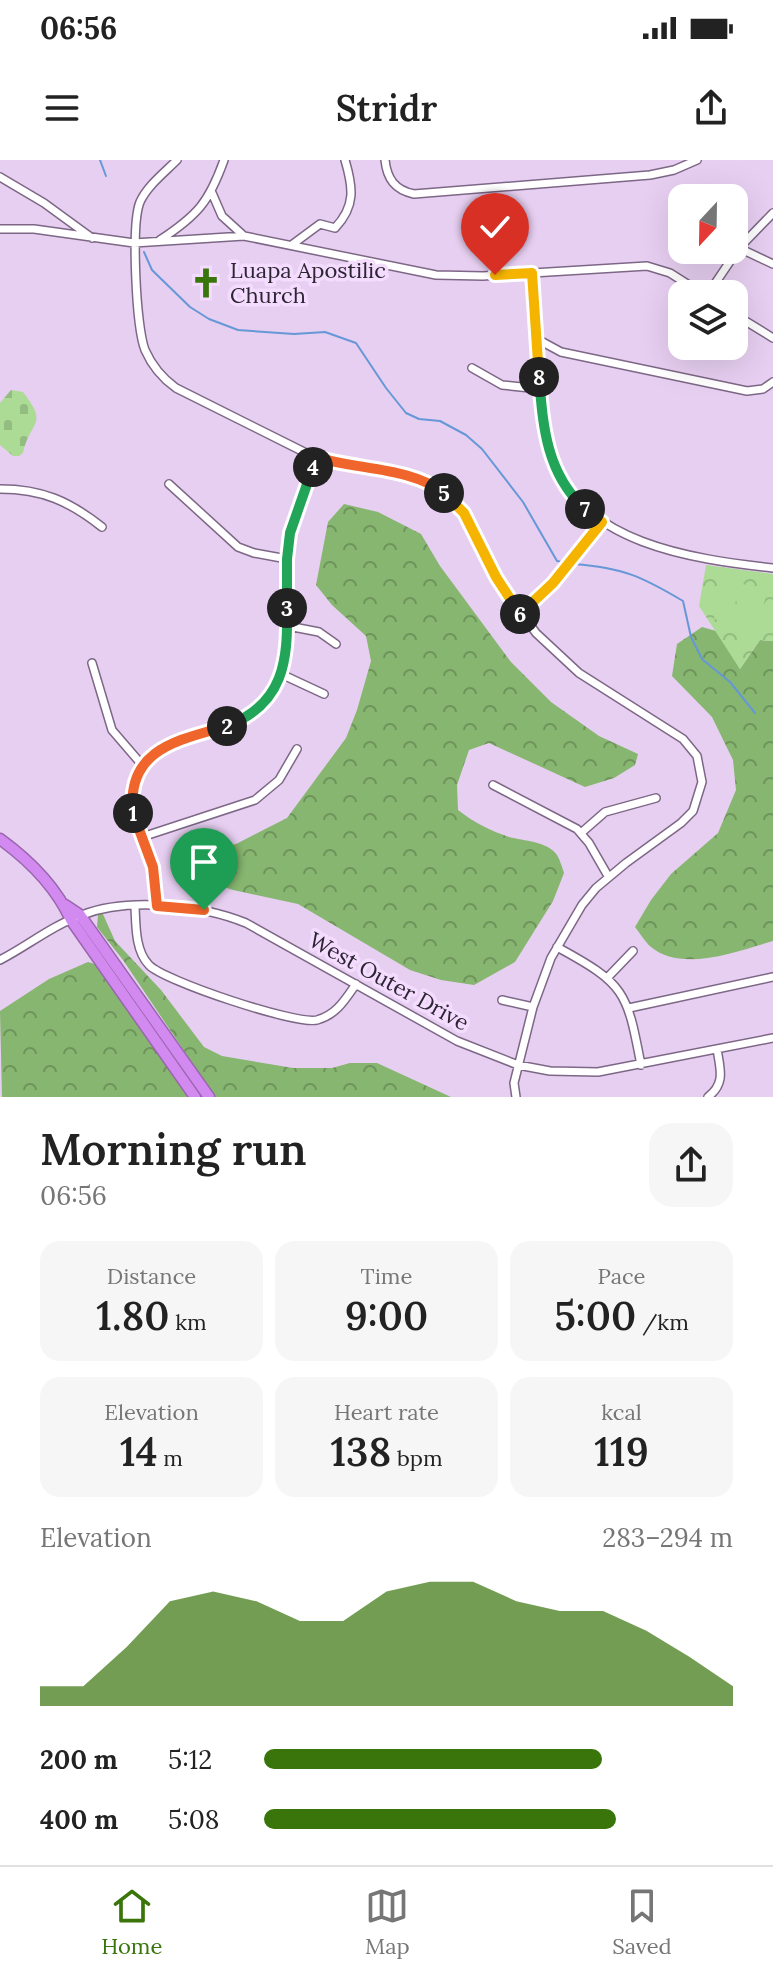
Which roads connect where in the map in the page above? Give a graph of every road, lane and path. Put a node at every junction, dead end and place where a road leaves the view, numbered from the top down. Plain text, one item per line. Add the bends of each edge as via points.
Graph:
1 (177, 160) edge
2 (224, 160) edge
3 (345, 160) edge
4 (385, 160) edge
5 (697, 160) edge
6 (0, 177) edge
7 (212, 193) junction
8 (773, 213) edge
9 (0, 229) edge
10 (244, 236) junction
11 (94, 239) junction
12 (748, 239) edge
13 (158, 241) junction
14 (134, 243) junction
15 (293, 244) junction
16 (748, 252) edge
17 (773, 264) edge
18 (532, 273) junction
19 (682, 280) edge
20 (748, 323) edge
21 (773, 338) edge
22 (537, 339) junction
23 (472, 368) dead end
24 (773, 382) edge
25 (540, 389) junction
26 (316, 457) junction
27 (169, 484) dead end
28 (0, 489) edge
29 (602, 522) junction
30 (102, 527) dead end
31 (287, 559) junction
32 (773, 568) edge
33 (520, 614) junction
34 (288, 626) junction
35 (336, 644) dead end
36 (92, 663) dead end
37 (281, 674) junction
38 (324, 694) dead end
39 (297, 749) dead end
40 (143, 766) junction
41 (493, 785) dead end
42 (656, 798) dead end
43 (581, 833) junction
44 (142, 837) junction
45 (0, 839) edge
46 (608, 876) junction
47 (157, 906) junction
48 (135, 907) junction
49 (75, 918) junction
50 (557, 947) junction
51 (633, 951) dead end
52 (0, 960) edge
53 (608, 977) junction
54 (773, 977) edge
55 (356, 984) junction
56 (502, 1000) dead end
57 (533, 1007) junction
58 (629, 1008) junction
59 (773, 1038) edge
60 (717, 1049) junction
61 (518, 1065) junction
62 (641, 1065) junction
63 (195, 1097) edge
64 (209, 1097) edge
65 (516, 1097) edge
66 (708, 1097) edge

1 - 14 street via 141,199
2 - 7 street
3 - 15 street via 353,196 345,217 335,228 320,224
4 - 5 street via 393,184 414,194 650,175
6 - 11 street
7 - 10 street via 222,216
7 - 13 street via 187,221
8 - 12 street
9 - 11 street
10 - 13 street
10 - 15 street
11 - 14 street
13 - 14 street
14 - 26 street via 142,341 156,370 176,388
15 - 18 street via 436,275
16 - 17 street
18 - 19 street via 647,266
18 - 22 street
20 - 21 street
22 - 24 street via 570,356 722,387 752,391
22 - 25 street
23 - 25 street via 502,385
25 - 29 street via 551,458 577,501
26 - 31 street via 295,515
26 - 33 street via 408,474 437,487 464,513
27 - 31 street via 238,547
28 - 30 street via 45,493
29 - 32 street via 628,536 712,560
29 - 33 street via 553,583
31 - 34 street
33 - 46 street via 579,673 683,739 697,756 702,782 693,811
34 - 35 street via 319,632
34 - 37 street
36 - 40 street via 112,730
37 - 38 street
37 - 40 street via 253,712 230,725 167,744
39 - 44 street via 279,780 255,800
40 - 44 street via 132,799
41 - 43 street
42 - 43 street via 605,812
43 - 46 street
44 - 47 street via 153,867
45 - 49 highway via 45,879
46 - 50 street via 582,905
47 - 48 street, West Outer Drive
47 - 55 street, West Outer Drive via 238,920
48 - 49 street, West Outer Drive
48 - 55 street via 145,960 159,974 192,986 307,1021 336,1010
49 - 52 street, West Outer Drive
49 - 63 highway
49 - 64 highway
50 - 53 street
50 - 57 street
51 - 53 street
53 - 58 street
54 - 58 street
55 - 61 street, West Outer Drive via 463,1043
56 - 57 street
57 - 61 street
58 - 62 street
59 - 60 street, West Outer Drive
60 - 62 street, West Outer Drive
60 - 66 street via 721,1081
61 - 62 street, West Outer Drive via 579,1073
61 - 65 street

